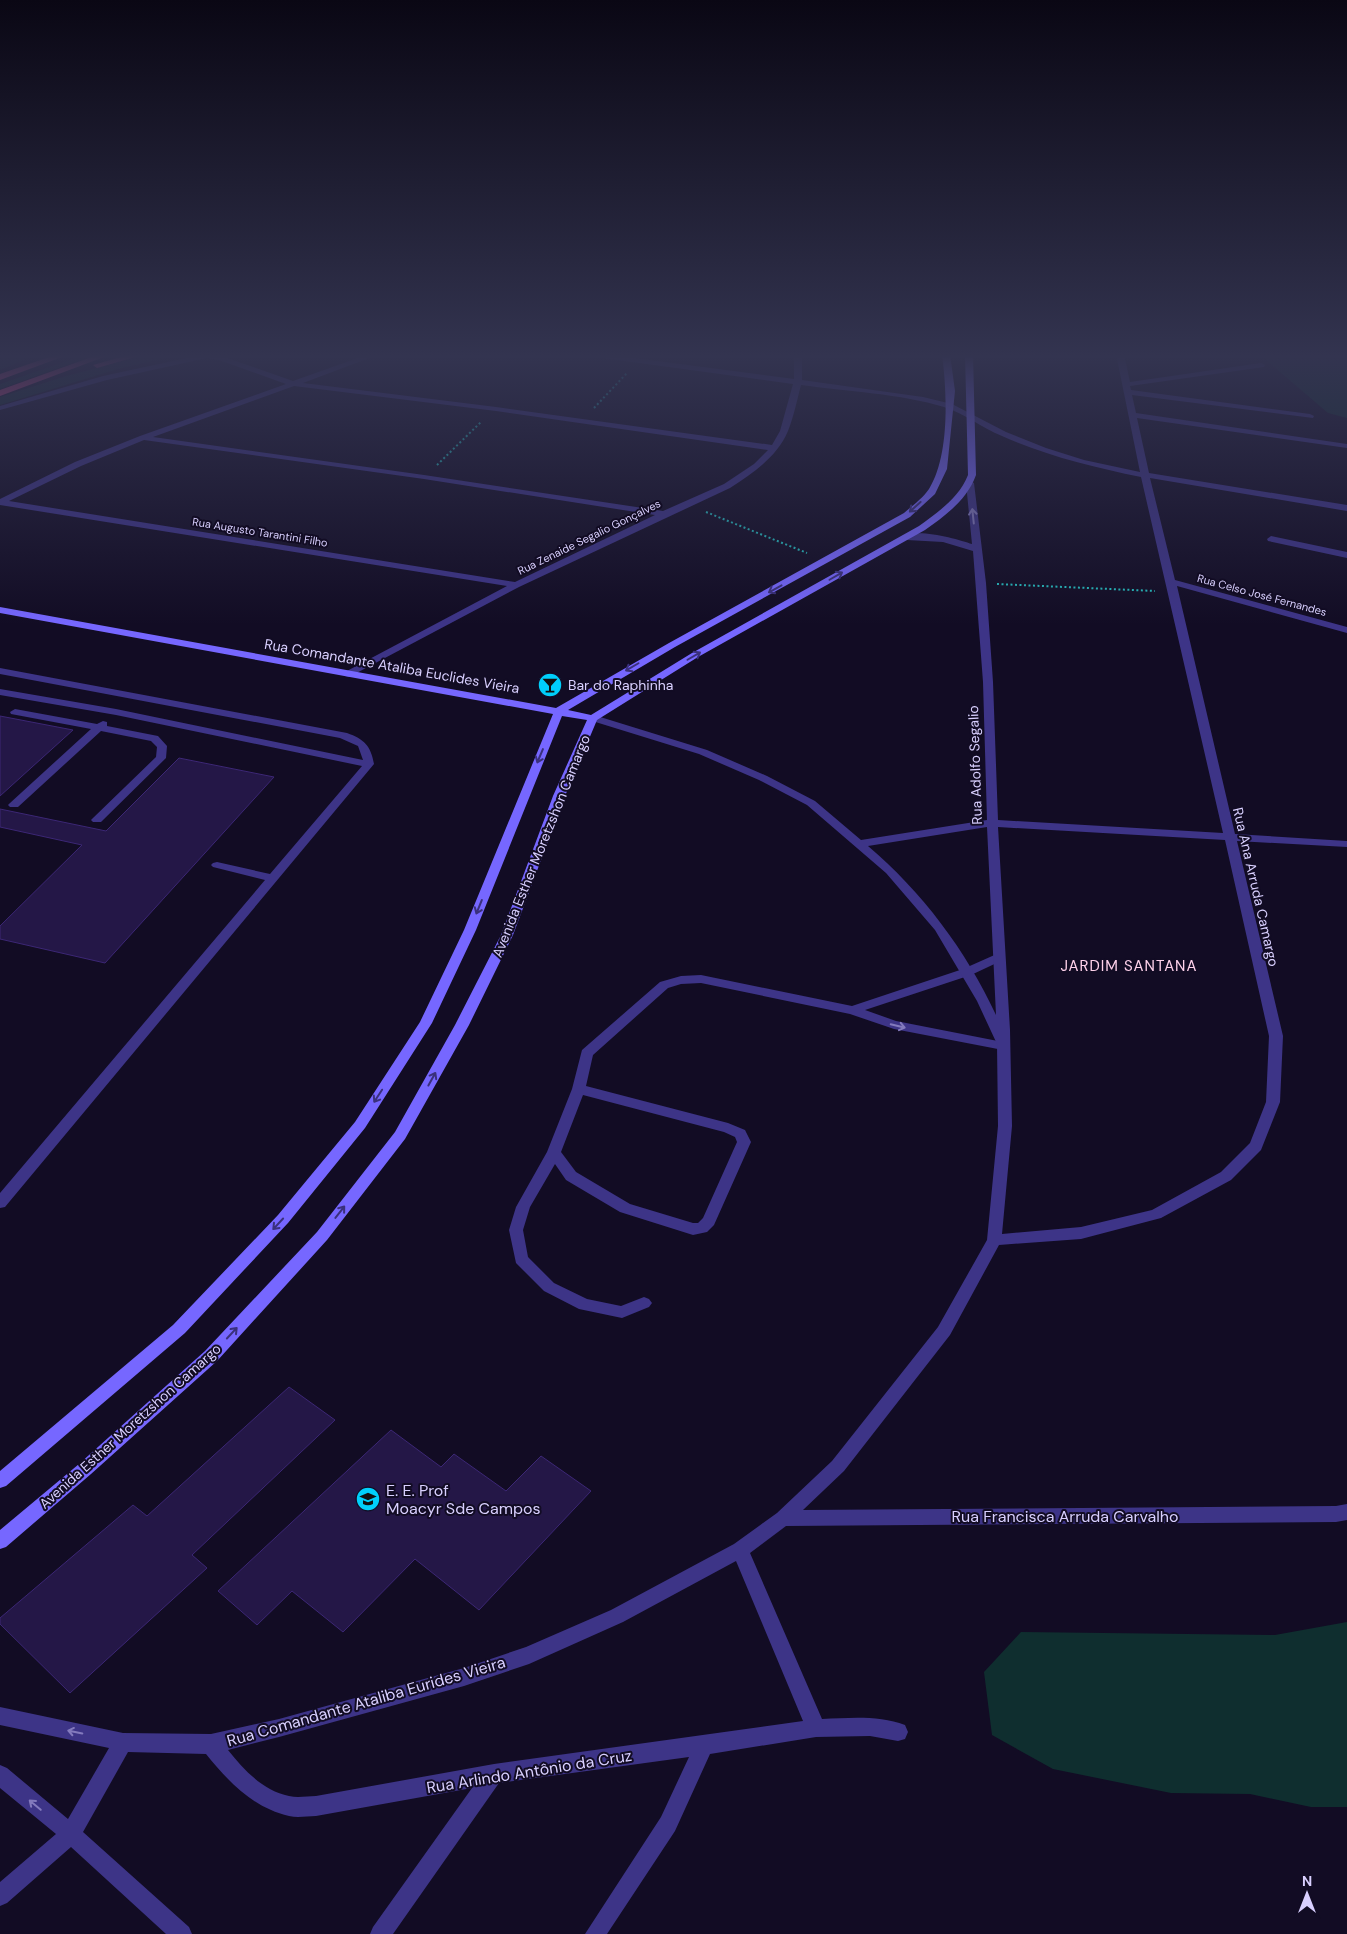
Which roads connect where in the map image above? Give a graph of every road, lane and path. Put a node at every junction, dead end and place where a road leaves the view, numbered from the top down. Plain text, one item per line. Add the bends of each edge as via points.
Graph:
1 (127, 444) edge
2 (188, 444) edge
3 (459, 444) edge
4 (747, 444) edge
5 (776, 444) edge
6 (947, 444) edge
7 (971, 444) edge
8 (1029, 444) edge
9 (1138, 444) edge
10 (774, 448) junction
11 (1145, 475) junction
12 (424, 477) junction
13 (970, 483) junction
14 (0, 502) edge
15 (1347, 508) edge
16 (706, 512) dead end
17 (664, 514) junction
18 (908, 537) junction
19 (1271, 539) dead end
20 (977, 549) junction
21 (1347, 555) edge
22 (826, 560) junction
23 (981, 583) junction
24 (516, 585) junction
25 (1173, 588) junction
26 (0, 610) edge
27 (1347, 630) edge
28 (0, 671) edge
29 (349, 674) junction
30 (0, 692) edge
31 (560, 711) junction
32 (15, 712) dead end
33 (116, 712) junction
34 (594, 718) junction
35 (99, 728) junction
36 (369, 764) junction
37 (14, 805) dead end
38 (97, 820) dead end
39 (992, 823) junction
40 (1229, 836) junction
41 (858, 844) junction
42 (1347, 844) edge
43 (217, 866) dead end
44 (273, 878) junction
45 (999, 957) junction
46 (967, 972) junction
47 (852, 1010) junction
48 (1003, 1046) junction
49 (579, 1089) junction
50 (554, 1152) junction
51 (0, 1203) edge
52 (994, 1240) junction
53 (644, 1304) dead end
54 (0, 1481) edge
55 (1347, 1512) edge
56 (783, 1518) junction
57 (0, 1541) edge
58 (740, 1550) junction
59 (0, 1716) edge
60 (816, 1728) junction
61 (898, 1732) dead end
62 (123, 1742) junction
63 (211, 1744) junction
64 (704, 1745) junction
65 (494, 1774) junction
66 (0, 1775) edge
67 (70, 1834) junction
68 (0, 1896) edge
69 (182, 1934) edge
70 (380, 1934) edge
71 (595, 1934) edge

1 - 14 street
2 - 12 street
3 - 12 path
4 - 10 street
5 - 10 street, Rua Zenaide Segalio Gonçalves
6 -> 22 street via 943,469 932,492 907,515
7 - 13 street
8 - 11 street via 1082,462
9 - 11 street, Rua Ana Arruda Camargo
10 - 17 street, Rua Zenaide Segalio Gonçalves via 757,466 726,486
11 - 15 street
11 - 25 street, Rua Ana Arruda Camargo
12 - 17 street
13 - 18 street, Avenida Esther Moretzshon Camargo via 938,516
20 -> 13 street, Rua Adolfo Segalio
14 - 24 street, Rua Augusto Tarantini Filho
16 - 22 path
17 - 24 street, Rua Zenaide Segalio Gonçalves
18 - 20 street via 948,539
34 -> 18 street, Avenida Esther Moretzshon Camargo via 695,655
19 - 21 street
20 - 23 street, Rua Adolfo Segalio
22 -> 31 street
23 - 25 path
23 - 39 street, Rua Adolfo Segalio
24 - 29 street, Rua Zenaide Segalio Gonçalves
25 - 27 street, Rua Celso José Fernandes
25 - 40 street, Rua Ana Arruda Camargo
26 - 29 street, Rua Comandante Ataliba Euclides Vieira
28 - 36 street via 343,735 361,742 368,752
29 - 31 street, Rua Comandante Ataliba Euclides Vieira
30 - 33 street
31 - 34 street, Rua Comandante Ataliba Euclides Vieira
31 -> 54 street via 470,930 426,1023 360,1124 283,1219 179,1329
32 - 35 street
33 - 35 street
33 - 36 street
34 - 41 street, Rua Comandante Ataliba Euclides Vieira via 703,752 763,778 811,803
57 -> 34 street, Avenida Esther Moretzshon Camargo via 211,1356 322,1236 400,1136 462,1025 507,935 559,796
35 - 37 street
35 - 38 street via 154,738 162,746 161,758
36 - 44 street
39 - 40 street
39 - 41 street
39 - 45 street, Rua Adolfo Segalio
40 - 42 street
40 - 52 street, Rua Ana Arruda Camargo via 1276,1036 1273,1102 1256,1146 1226,1176 1156,1214 1081,1233
41 - 46 street, Rua Comandante Ataliba Euclides Vieira via 890,871 940,928
43 - 44 street
44 - 51 street
45 - 46 street
45 - 48 street, Rua Adolfo Segalio
46 - 47 street
46 - 48 street, Rua Comandante Ataliba Euclides Vieira
47 -> 48 street via 894,1025
47 - 49 street via 700,979 681,980 664,986 587,1054
48 - 52 street, Rua Comandante Ataliba Eurides Vieira via 1005,1126
49 - 50 street
49 - 50 street via 728,1128 740,1134 744,1142 709,1221 702,1228 693,1229 625,1208 571,1176
50 - 53 street via 521,1214 516,1230 521,1259 548,1287 584,1305 622,1312
52 - 56 street, Rua Comandante Ataliba Eurides Vieira via 944,1331 838,1466
55 - 56 street, Rua Francisca Arruda Carvalho
56 - 58 street, Rua Comandante Ataliba Eurides Vieira
58 - 60 street
58 - 63 street, Rua Comandante Ataliba Eurides Vieira via 617,1616 528,1654 428,1687
62 -> 59 street, Rua Comandante Ataliba Eurides Vieira
60 - 61 street, Rua Arlindo Antônio da Cruz via 870,1726
60 - 64 street, Rua Arlindo Antônio da Cruz
62 - 63 street, Rua Comandante Ataliba Eurides Vieira
62 - 67 street
63 - 65 street, Rua Arlindo Antônio da Cruz via 245,1782 266,1797 289,1806 316,1806
64 - 65 street, Rua Arlindo Antônio da Cruz
64 - 71 street via 668,1824
65 - 70 street
67 -> 66 street
67 - 68 street
67 - 69 street

